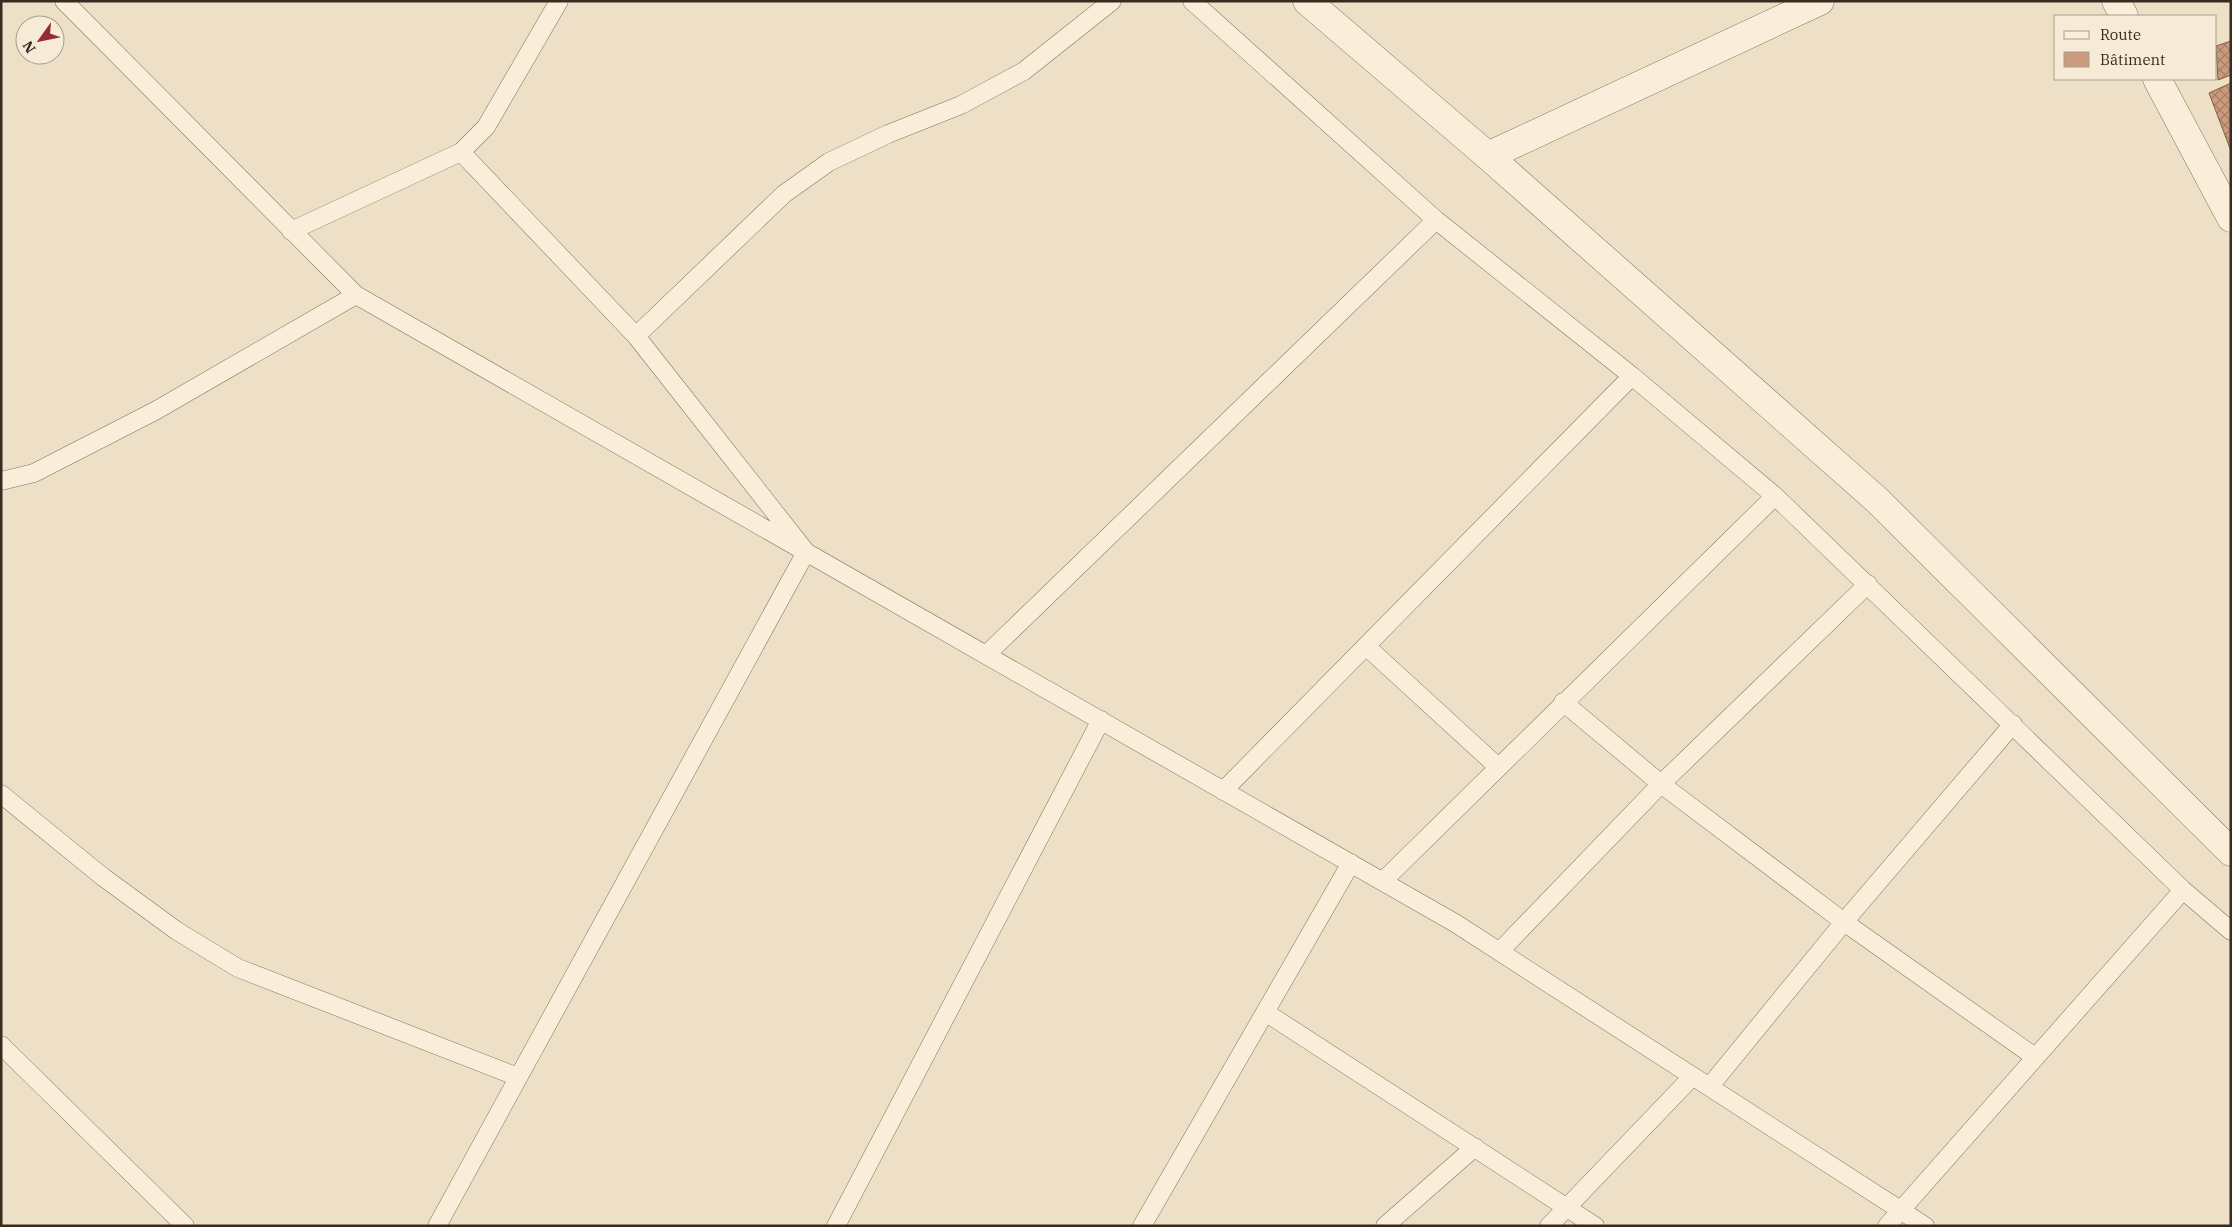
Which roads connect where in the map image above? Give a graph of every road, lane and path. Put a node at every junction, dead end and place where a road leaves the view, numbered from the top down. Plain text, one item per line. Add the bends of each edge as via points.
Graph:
1 (64, 1) edge
2 (560, 1) edge
3 (1112, 1) edge
4 (1192, 1) edge
5 (1308, 1) edge
6 (1820, 1) edge
7 (2116, 1) edge
8 (2123, 15) edge
9 (2158, 80) edge
10 (461, 152) junction
11 (1488, 156) junction
12 (2231, 218) edge
13 (1436, 220) junction
14 (291, 231) junction
15 (356, 295) junction
16 (636, 336) junction
17 (1632, 376) junction
18 (1, 480) edge
19 (1775, 496) junction
20 (806, 552) junction
21 (1868, 584) junction
22 (1367, 647) junction
23 (986, 655) junction
24 (1563, 702) junction
25 (1101, 720) junction
26 (2013, 724) junction
27 (1498, 767) junction
28 (1661, 784) junction
29 (1223, 791) junction
30 (1, 794) edge
31 (2231, 852) edge
32 (1351, 863) junction
33 (1383, 881) junction
34 (2183, 890) junction
35 (1844, 922) junction
36 (2231, 931) edge
37 (1500, 951) junction
38 (1265, 1012) junction
39 (1, 1045) edge
40 (2035, 1058) junction
41 (518, 1077) junction
42 (1692, 1077) junction
43 (1710, 1086) junction
44 (1475, 1147) junction
45 (1568, 1206) junction
46 (1901, 1210) junction
47 (185, 1226) edge
48 (437, 1226) edge
49 (836, 1226) edge
50 (1142, 1226) edge
51 (1386, 1226) edge
52 (1549, 1226) edge
53 (1595, 1226) edge
54 (1887, 1226) edge
55 (1925, 1226) edge

1 - 14 lane
2 - 10 lane via 486,127
3 - 16 lane via 1024,71 962,105 829,162 784,194
4 - 13 lane
5 - 11 street
6 - 11 street
7 - 8 street
9 - 12 street
10 - 14 lane
10 - 16 lane
11 - 31 street via 1877,500
13 - 17 lane
13 - 23 lane
14 - 15 lane
15 - 18 lane via 155,411 34,473
15 - 20 lane
16 - 20 lane
17 - 19 lane
17 - 22 lane
19 - 21 lane
19 - 24 lane
20 - 23 lane
20 - 41 lane
21 - 26 lane
21 - 28 lane
22 - 27 lane
22 - 29 lane
23 - 25 lane
24 - 27 lane
24 - 28 lane
25 - 29 lane
25 - 49 lane
26 - 34 lane
26 - 35 lane
27 - 33 lane
28 - 35 lane
28 - 37 lane
29 - 32 lane
30 - 41 lane via 169,926 238,968
32 - 33 lane
32 - 38 lane
33 - 37 lane
34 - 36 lane
34 - 40 lane
35 - 40 lane
35 - 43 lane
37 - 42 lane
38 - 44 lane
38 - 50 lane
39 - 47 lane
40 - 46 lane
41 - 48 lane
42 - 43 lane
42 - 45 lane
43 - 46 lane
44 - 45 lane
44 - 51 lane
45 - 52 lane
45 - 53 lane
46 - 54 lane
46 - 55 lane

